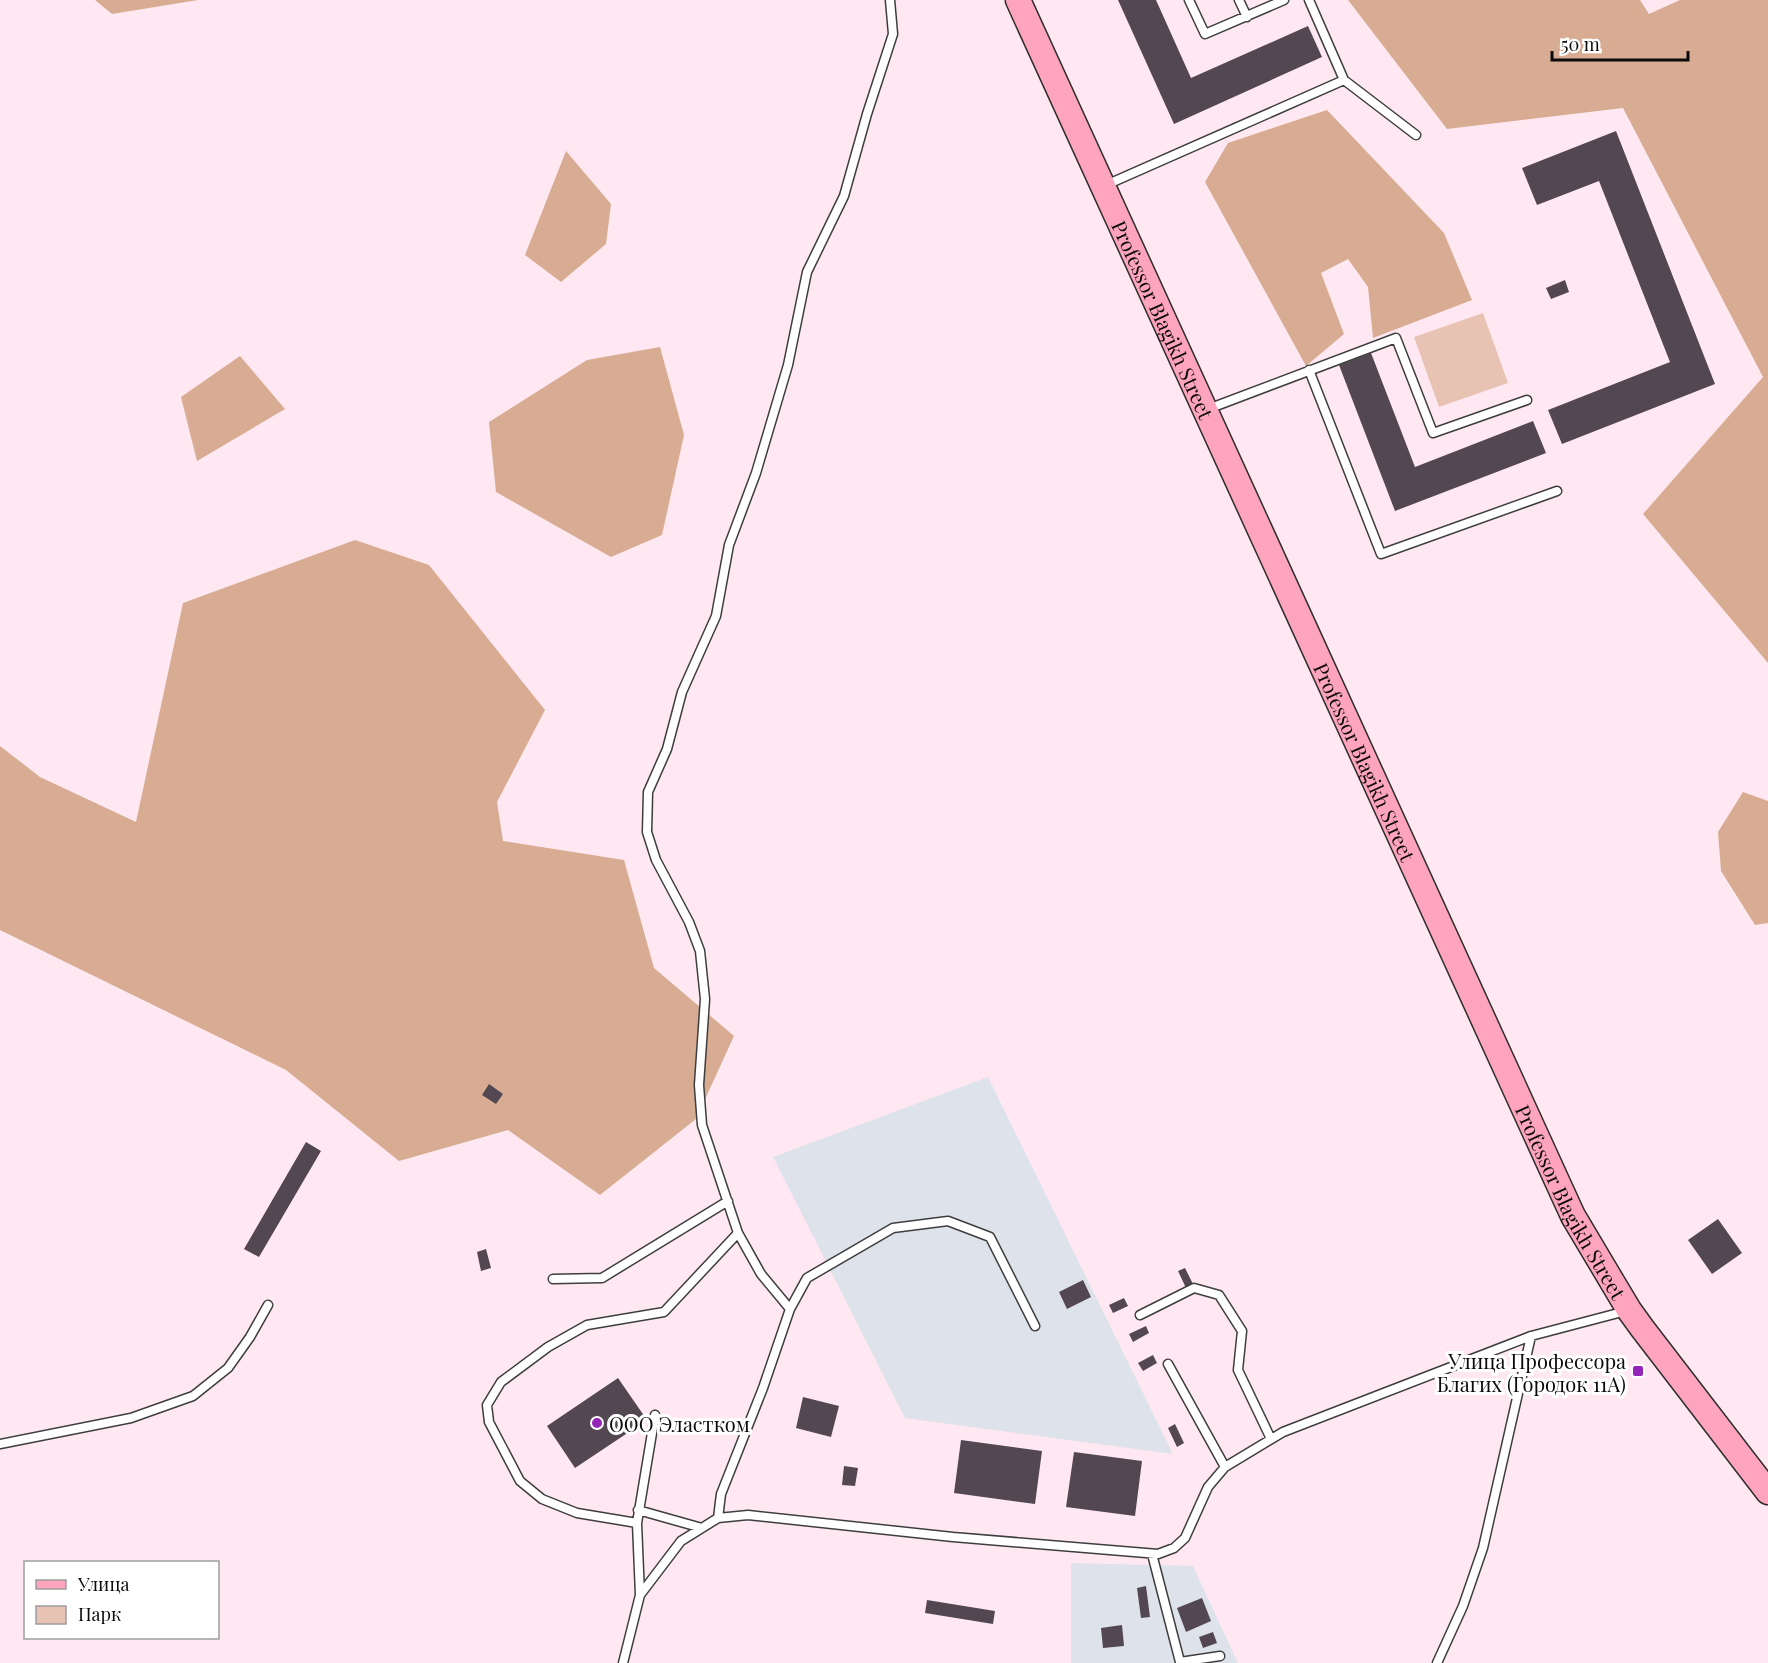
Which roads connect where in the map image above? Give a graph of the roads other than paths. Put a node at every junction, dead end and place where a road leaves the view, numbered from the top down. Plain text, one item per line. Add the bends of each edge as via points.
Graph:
1 (890, 0) edge
2 (1018, 0) edge
3 (1189, 0) edge
4 (1239, 0) edge
5 (1284, 0) edge
6 (1309, 0) edge
7 (1247, 16) junction
8 (1344, 80) junction
9 (1416, 135) dead end
10 (1103, 187) junction
11 (1309, 370) junction
12 (1527, 400) dead end
13 (1204, 410) junction
14 (1557, 491) dead end
15 (728, 1201) junction
16 (738, 1233) junction
17 (552, 1280) dead end
18 (268, 1305) dead end
19 (790, 1309) junction
20 (1629, 1310) junction
21 (1140, 1315) dead end
22 (1035, 1326) dead end
23 (1531, 1336) junction
24 (1168, 1364) dead end
25 (655, 1415) dead end
26 (1271, 1439) junction
27 (0, 1444) edge
28 (1226, 1467) junction
29 (1768, 1492) edge
30 (638, 1510) junction
31 (718, 1518) junction
32 (637, 1523) junction
33 (702, 1528) junction
34 (1152, 1554) junction
35 (640, 1594) junction
36 (1220, 1656) dead end
37 (623, 1663) edge
38 (1437, 1663) edge

1 - 15 lane via 893,34 844,196 807,272 788,365 756,473 729,545 716,616 682,692 667,749 648,792 647,832 656,860 700,951 705,999 699,1085 702,1125
2 - 10 main road, Professor Blagikh Street
3 - 7 lane via 1206,34
4 - 7 lane
5 - 7 lane
6 - 8 lane
8 - 9 lane
8 - 10 lane
10 - 13 main road, Professor Blagikh Street
11 - 12 lane via 1395,338 1434,433
11 - 13 lane
11 - 14 lane via 1381,554
13 - 20 main road, Professor Blagikh Street via 1574,1216
15 - 16 lane
15 - 17 lane via 602,1278
16 - 19 lane via 761,1274
16 - 32 lane via 664,1312 587,1325 548,1347 501,1382 487,1405 489,1422 520,1481 542,1499 577,1512
18 - 27 lane via 228,1368 193,1396 131,1418
19 - 22 lane via 807,1278 893,1228 948,1221 990,1237
19 - 31 lane via 764,1388 721,1494
20 - 23 lane
20 - 29 main road, Professor Blagikh Street
21 - 26 lane via 1194,1288 1219,1295 1242,1331 1238,1370
23 - 26 lane
23 - 38 lane via 1483,1548
24 - 28 lane
25 - 30 lane
26 - 28 lane
28 - 34 lane via 1208,1487 1185,1538 1174,1548
30 - 32 lane
30 - 33 lane
31 - 33 lane
31 - 34 lane via 748,1515
32 - 35 lane
33 - 35 lane via 681,1541
34 - 36 lane via 1180,1662
35 - 37 lane

